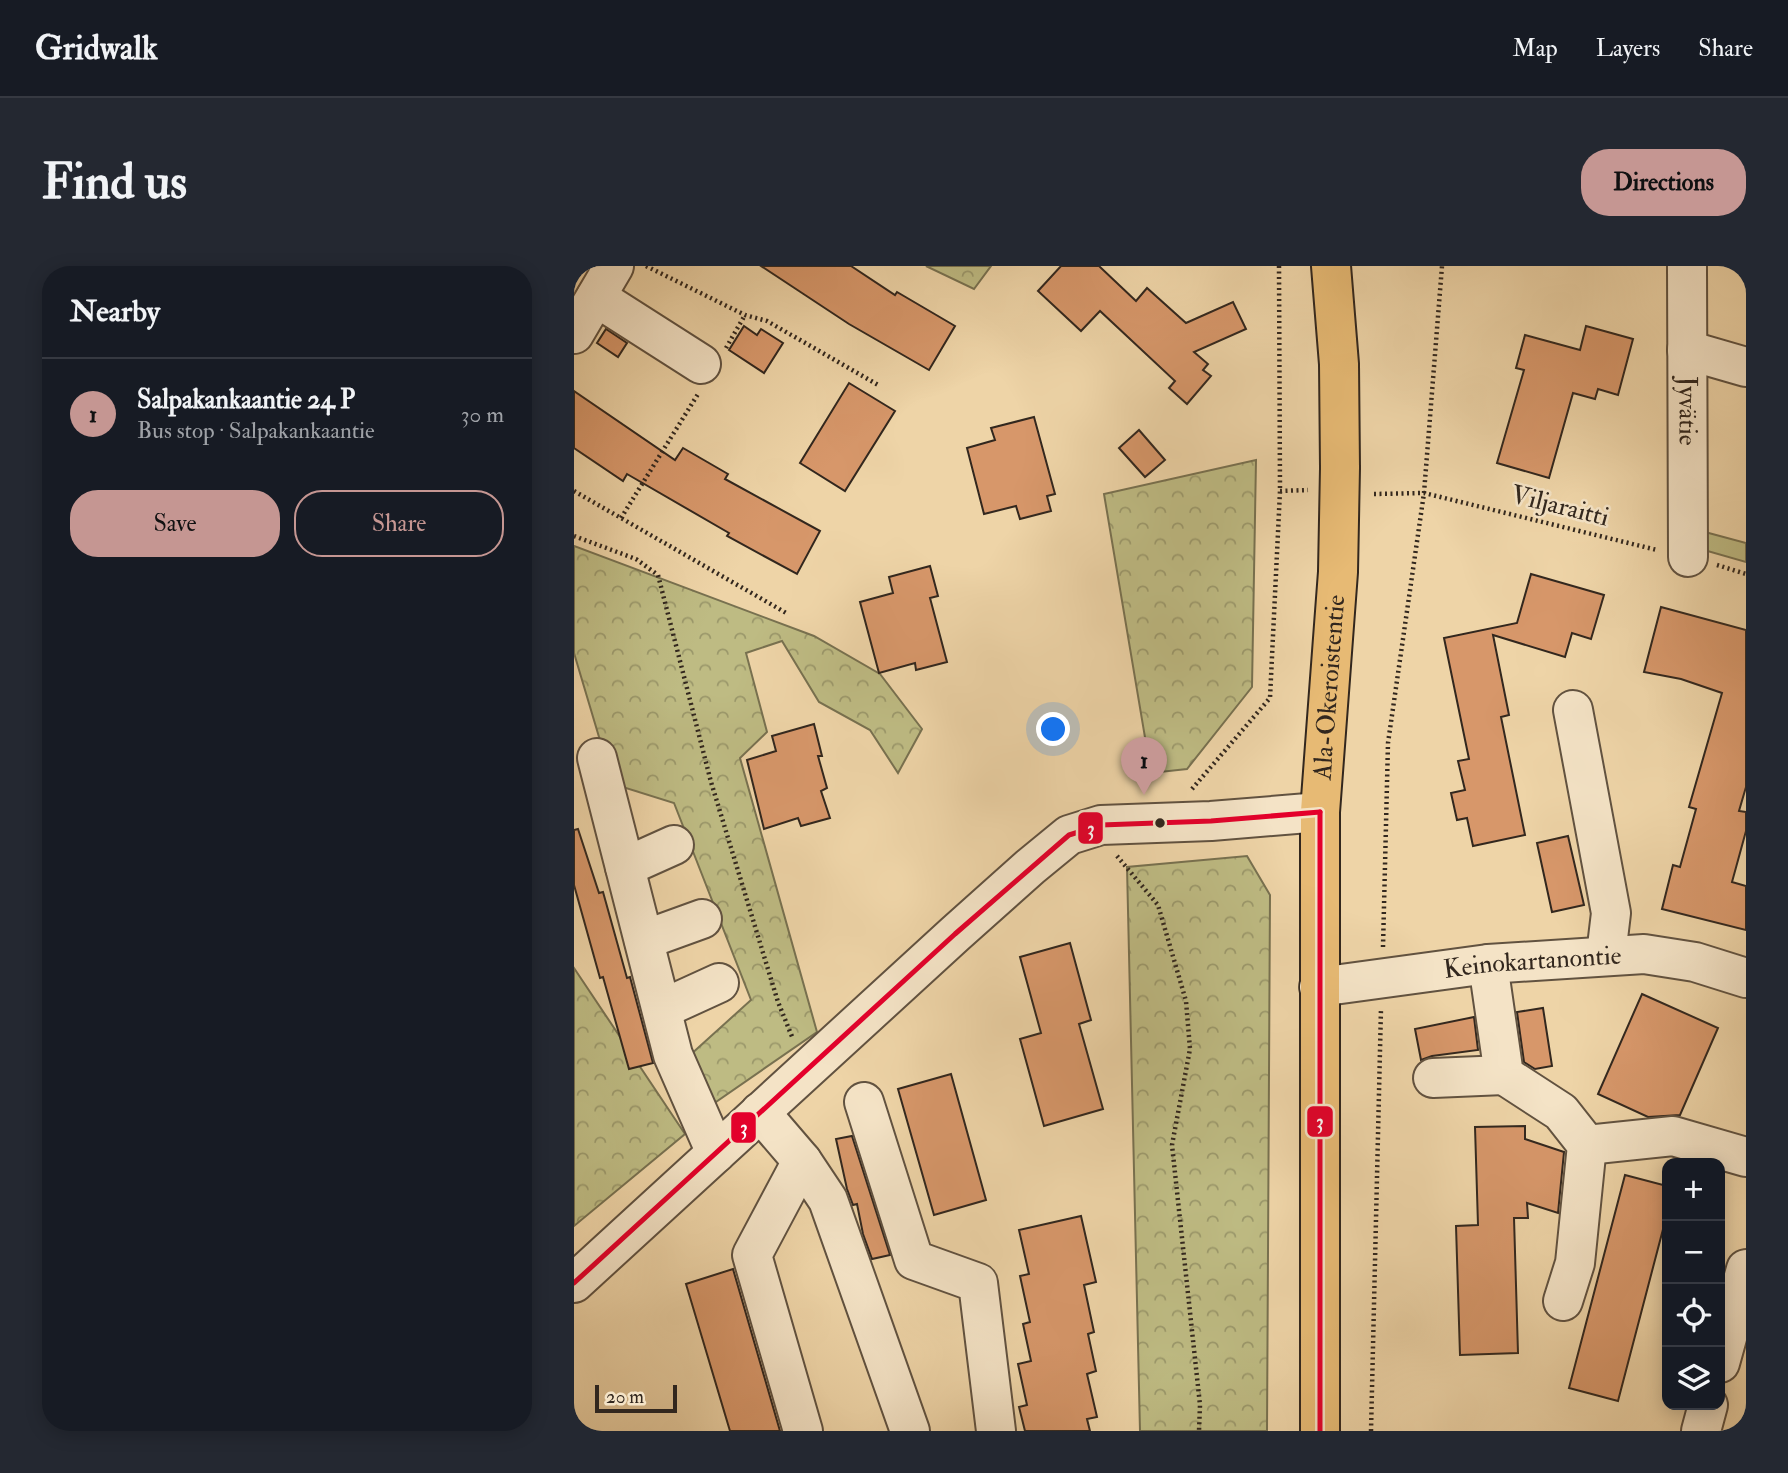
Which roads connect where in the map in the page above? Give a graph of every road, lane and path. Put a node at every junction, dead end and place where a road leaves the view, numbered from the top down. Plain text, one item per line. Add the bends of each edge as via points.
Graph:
1 (645, 266) edge
2 (1279, 266) edge
3 (1331, 266) edge
4 (1352, 266) edge
5 (1442, 266) edge
6 (1687, 266) edge
7 (605, 281) edge
8 (745, 315) junction
9 (574, 334) edge
10 (1686, 350) junction
11 (1339, 364) junction
12 (1746, 367) edge
13 (706, 372) junction
14 (880, 386) dead end
15 (1321, 490) dead end
16 (574, 491) edge
17 (1280, 491) junction
18 (1424, 493) junction
19 (1374, 494) dead end
20 (621, 518) junction
21 (574, 536) edge
22 (1688, 557) joint
23 (788, 614) dead end
24 (1573, 709) dead end
25 (597, 758) dead end
26 (1180, 791) dead end
27 (1320, 812) junction
28 (674, 845) dead end
29 (1114, 853) dead end
30 (625, 867) junction
31 (702, 919) dead end
32 (644, 940) junction
33 (1606, 955) junction
34 (1488, 964) junction
35 (1746, 978) edge
36 (1382, 979) junction
37 (719, 983) dead end
38 (1319, 987) junction
39 (662, 1009) junction
40 (798, 1051) dead end
41 (1504, 1075) junction
42 (1433, 1078) dead end
43 (864, 1102) dead end
44 (760, 1112) junction
45 (1587, 1145) junction
46 (716, 1153) junction
47 (1746, 1157) edge
48 (802, 1161) junction
49 (1746, 1269) edge
50 (574, 1283) edge
51 (1563, 1301) dead end
52 (1724, 1347) edge
53 (1707, 1410) edge
54 (803, 1431) edge
55 (910, 1431) edge
56 (996, 1431) edge
57 (1199, 1431) edge
58 (1320, 1431) edge
59 (1371, 1431) edge
60 (1701, 1431) edge

1 - 8 path
2 - 17 path
3 - 11 main road, Ala-Okeroistentie
4 - 11 main road, Ala-Okeroistentie
5 - 18 path
6 - 10 street, Jyvätie
7 - 9 street
7 - 13 street
8 - 13 path
8 - 14 path via 767,321
10 - 12 street
10 - 22 street, Jyvätie
11 - 27 main road, Ala-Okeroistentie via 1338,572
13 - 20 path
15 - 17 path
16 - 20 path
17 - 26 path via 1270,698 1192,790
18 - 19 path, Viljaraitti
18 - 22 path, Viljaraitti
18 - 36 path via 1388,743
20 - 23 path
21 - 40 path via 636,559 658,575 711,782 778,1002
24 - 33 street via 1611,913
25 - 30 street
27 - 38 main road, Ala-Okeroistentie
27 - 44 street via 1101,825 1069,835
28 - 30 street
29 - 57 path via 1158,905 1186,1001 1190,1049 1172,1144 1199,1391
30 - 32 street
31 - 32 street
32 - 39 street
33 - 34 street, Keinokartanontie
33 - 35 street, Keinokartanontie via 1644,954 1695,962
34 - 36 street, Keinokartanontie
34 - 41 street
36 - 38 street, Keinokartanontie
36 - 59 path
37 - 39 street
38 - 58 main road, Ala-Okeroistentie
39 - 46 street via 673,1055
41 - 42 street
41 - 45 street via 1561,1112
43 - 56 street via 914,1260 978,1283
44 - 46 street
44 - 48 street
45 - 47 street via 1673,1136
45 - 51 street via 1575,1263
46 - 50 street
48 - 54 street via 752,1255
48 - 55 street via 828,1200
49 - 52 street
53 - 60 street

